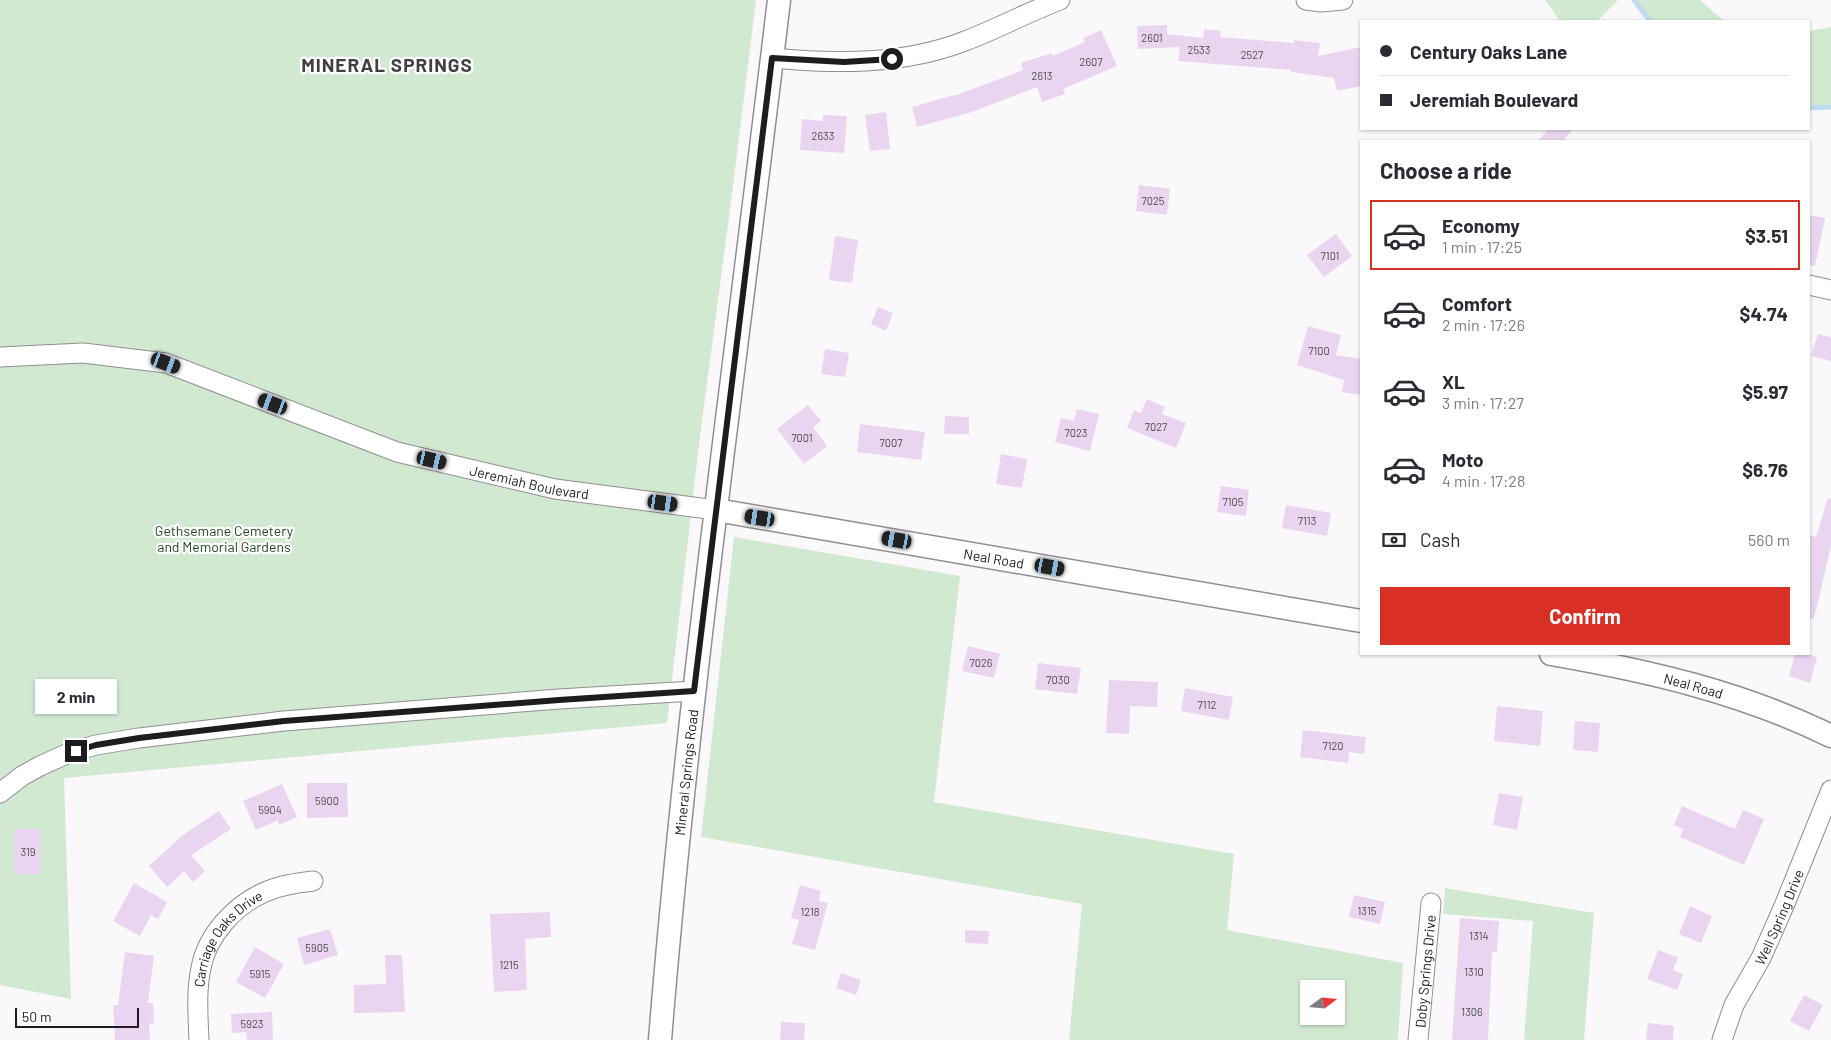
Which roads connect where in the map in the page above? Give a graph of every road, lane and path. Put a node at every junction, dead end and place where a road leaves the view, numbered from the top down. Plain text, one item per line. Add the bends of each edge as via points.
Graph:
1 (779, 0) edge
2 (1060, 0) edge
3 (1306, 0) edge
4 (1343, 0) edge
5 (772, 58) junction
6 (1810, 285) edge
7 (1831, 290) edge
8 (0, 357) edge
9 (716, 510) junction
10 (1360, 621) edge
11 (1557, 655) edge
12 (694, 691) junction
13 (1831, 736) edge
14 (1831, 790) edge
15 (0, 793) edge
16 (313, 881) dead end
17 (1431, 903) dead end
18 (199, 1040) edge
19 (660, 1040) edge
20 (1418, 1040) edge
21 (1722, 1040) edge

1 - 5 street, Mineral Springs Road
2 - 5 street via 934,51 892,59 844,62
3 - 4 street
5 - 9 street, Mineral Springs Road
6 - 7 street
8 - 9 street, Jeremiah Boulevard via 83,353 166,363 397,452 555,489
9 - 10 street, Neal Road
9 - 12 street, Mineral Springs Road
11 - 13 street, Neal Road via 1631,668 1714,690 1777,712
12 - 15 street via 284,721 139,738 71,752 22,776
12 - 19 street, Mineral Springs Road
14 - 21 street, Well Spring Drive via 1784,906 1761,958 1734,1006
16 - 18 street, Carriage Oaks Drive via 288,884 264,892 219,927 201,966
17 - 20 street, Doby Springs Drive

